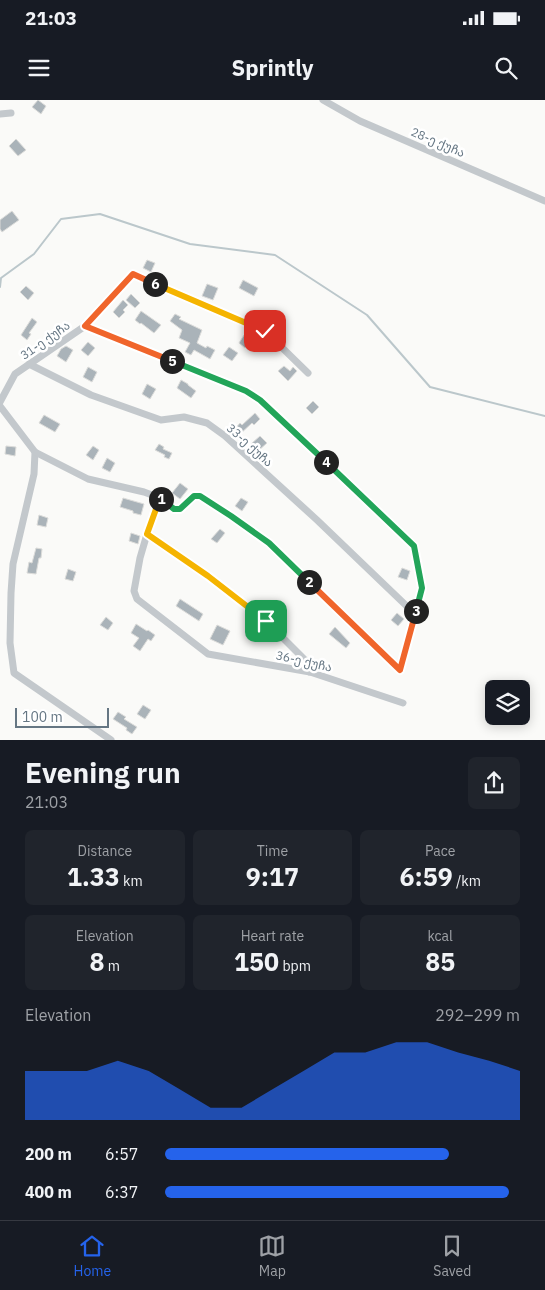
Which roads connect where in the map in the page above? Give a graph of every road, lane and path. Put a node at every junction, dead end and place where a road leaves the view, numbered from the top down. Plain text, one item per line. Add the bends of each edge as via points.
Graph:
1 (324, 100) edge
2 (11, 113) dead end
3 (0, 114) edge
4 (545, 201) edge
5 (85, 326) junction
6 (29, 364) junction
7 (308, 373) dead end
8 (0, 402) edge
9 (0, 406) edge
10 (35, 452) junction
11 (160, 498) junction
12 (147, 534) junction
13 (416, 615) junction
14 (310, 672) junction
15 (403, 704) dead end
16 (111, 740) edge

1 - 4 street, 28-ე ქუჩა via 360,121
2 - 3 street
5 - 6 street, 31-ე ქუჩა
5 - 7 street, 31-ე ქუჩა via 133,274 265,331
5 - 13 street via 246,391 260,400 414,546 422,588
6 - 8 street, 31-ე ქუჩა via 15,374
6 - 13 street, 33-ე ქუჩა via 91,394 160,420 184,417 207,423 303,507
9 - 10 street
10 - 11 street via 88,479
10 - 16 street via 34,474 13,564 10,643 14,673
11 - 12 street
11 - 13 street via 174,509 180,509 194,496 200,496 269,543 400,670
12 - 14 street via 266,621 310,664
12 - 14 street, 36-ე ქუჩა via 134,591 137,599 208,654
14 - 15 street, 36-ე ქუჩა

